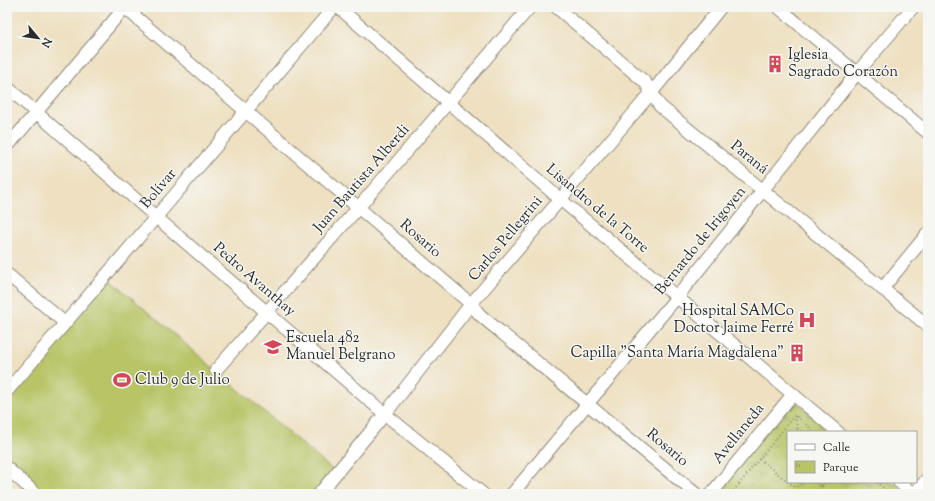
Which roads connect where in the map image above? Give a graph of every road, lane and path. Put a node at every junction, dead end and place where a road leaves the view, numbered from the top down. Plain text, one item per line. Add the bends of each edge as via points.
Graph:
1 (124, 7) edge
2 (334, 7) edge
3 (338, 7) edge
4 (530, 7) edge
5 (556, 7) edge
6 (721, 7) edge
7 (778, 7) edge
8 (913, 7) edge
9 (857, 74) junction
10 (7, 87) edge
11 (652, 92) junction
12 (448, 103) junction
13 (37, 112) junction
14 (246, 112) junction
15 (928, 133) edge
16 (7, 147) edge
17 (763, 190) junction
18 (560, 199) junction
19 (358, 208) junction
20 (156, 217) junction
21 (928, 233) edge
22 (7, 274) edge
23 (882, 289) junction
24 (677, 297) junction
25 (471, 304) junction
26 (267, 312) junction
27 (65, 323) junction
28 (928, 326) edge
29 (216, 370) dead end
30 (7, 391) edge
31 (792, 394) junction
32 (588, 403) junction
33 (386, 414) junction
34 (794, 416) junction
35 (798, 431) edge
36 (814, 431) edge
37 (837, 431) edge
38 (759, 459) junction
39 (7, 468) edge
40 (928, 478) edge
41 (787, 481) edge
42 (790, 483) edge
43 (802, 483) edge
44 (816, 483) edge
45 (823, 483) edge
46 (877, 483) edge
47 (900, 483) edge
48 (821, 486) junction
49 (796, 488) junction
50 (36, 494) edge
51 (319, 494) edge
52 (483, 494) edge
53 (512, 494) edge
54 (696, 494) edge
55 (711, 494) edge
56 (731, 494) edge
57 (793, 494) edge
58 (826, 494) edge
59 (891, 494) edge
60 (914, 494) edge

1 - 13 street
1 - 14 street, Rosario
2 - 14 street, Bolívar
3 - 12 street, Lisandro de la Torre
4 - 12 street, Juan Bautista Alberdi
5 - 11 street, Paraná via 645,82
6 - 11 street, Carlos Pellegrini
7 - 9 street
8 - 9 street, Bernardo de Irigoyen
9 - 15 street
9 - 17 street, Bernardo de Irigoyen
10 - 13 street, Pedro Avanthay
11 - 17 street, Paraná via 660,106
11 - 18 street, Carlos Pellegrini
12 - 18 street, Lisandro de la Torre
12 - 19 street, Juan Bautista Alberdi
13 - 16 street
13 - 20 street, Pedro Avanthay
14 - 19 street, Rosario
14 - 20 street, Bolívar
17 - 23 street, Paraná
17 - 24 street, Bernardo de Irigoyen
18 - 24 street, Lisandro de la Torre
18 - 25 street, Carlos Pellegrini
19 - 25 street, Rosario
19 - 26 street, Juan Bautista Alberdi
20 - 26 street, Pedro Avanthay
20 - 27 street, Bolívar
21 - 23 street
22 - 27 street
23 - 28 street, Paraná
24 - 31 street, Lisandro de la Torre
24 - 32 street, Bernardo de Irigoyen
25 - 32 street, Rosario
25 - 33 street, Carlos Pellegrini
26 - 29 street, Juan Bautista Alberdi
26 - 33 street, Pedro Avanthay
27 - 30 street, Bolívar
31 - 37 street, Lisandro de la Torre
31 - 55 street, Avellaneda
32 - 53 street, Bernardo de Irigoyen
32 - 54 street, Rosario
33 - 51 street, Carlos Pellegrini
33 - 52 street, Pedro Avanthay
34 - 35 path
34 - 36 path
34 - 38 path
38 - 41 path
38 - 56 path
39 - 50 street
40 - 60 street
42 - 49 path
43 - 49 path
44 - 48 path
45 - 48 path
46 - 59 path
47 - 60 street
48 - 58 path
49 - 57 path

